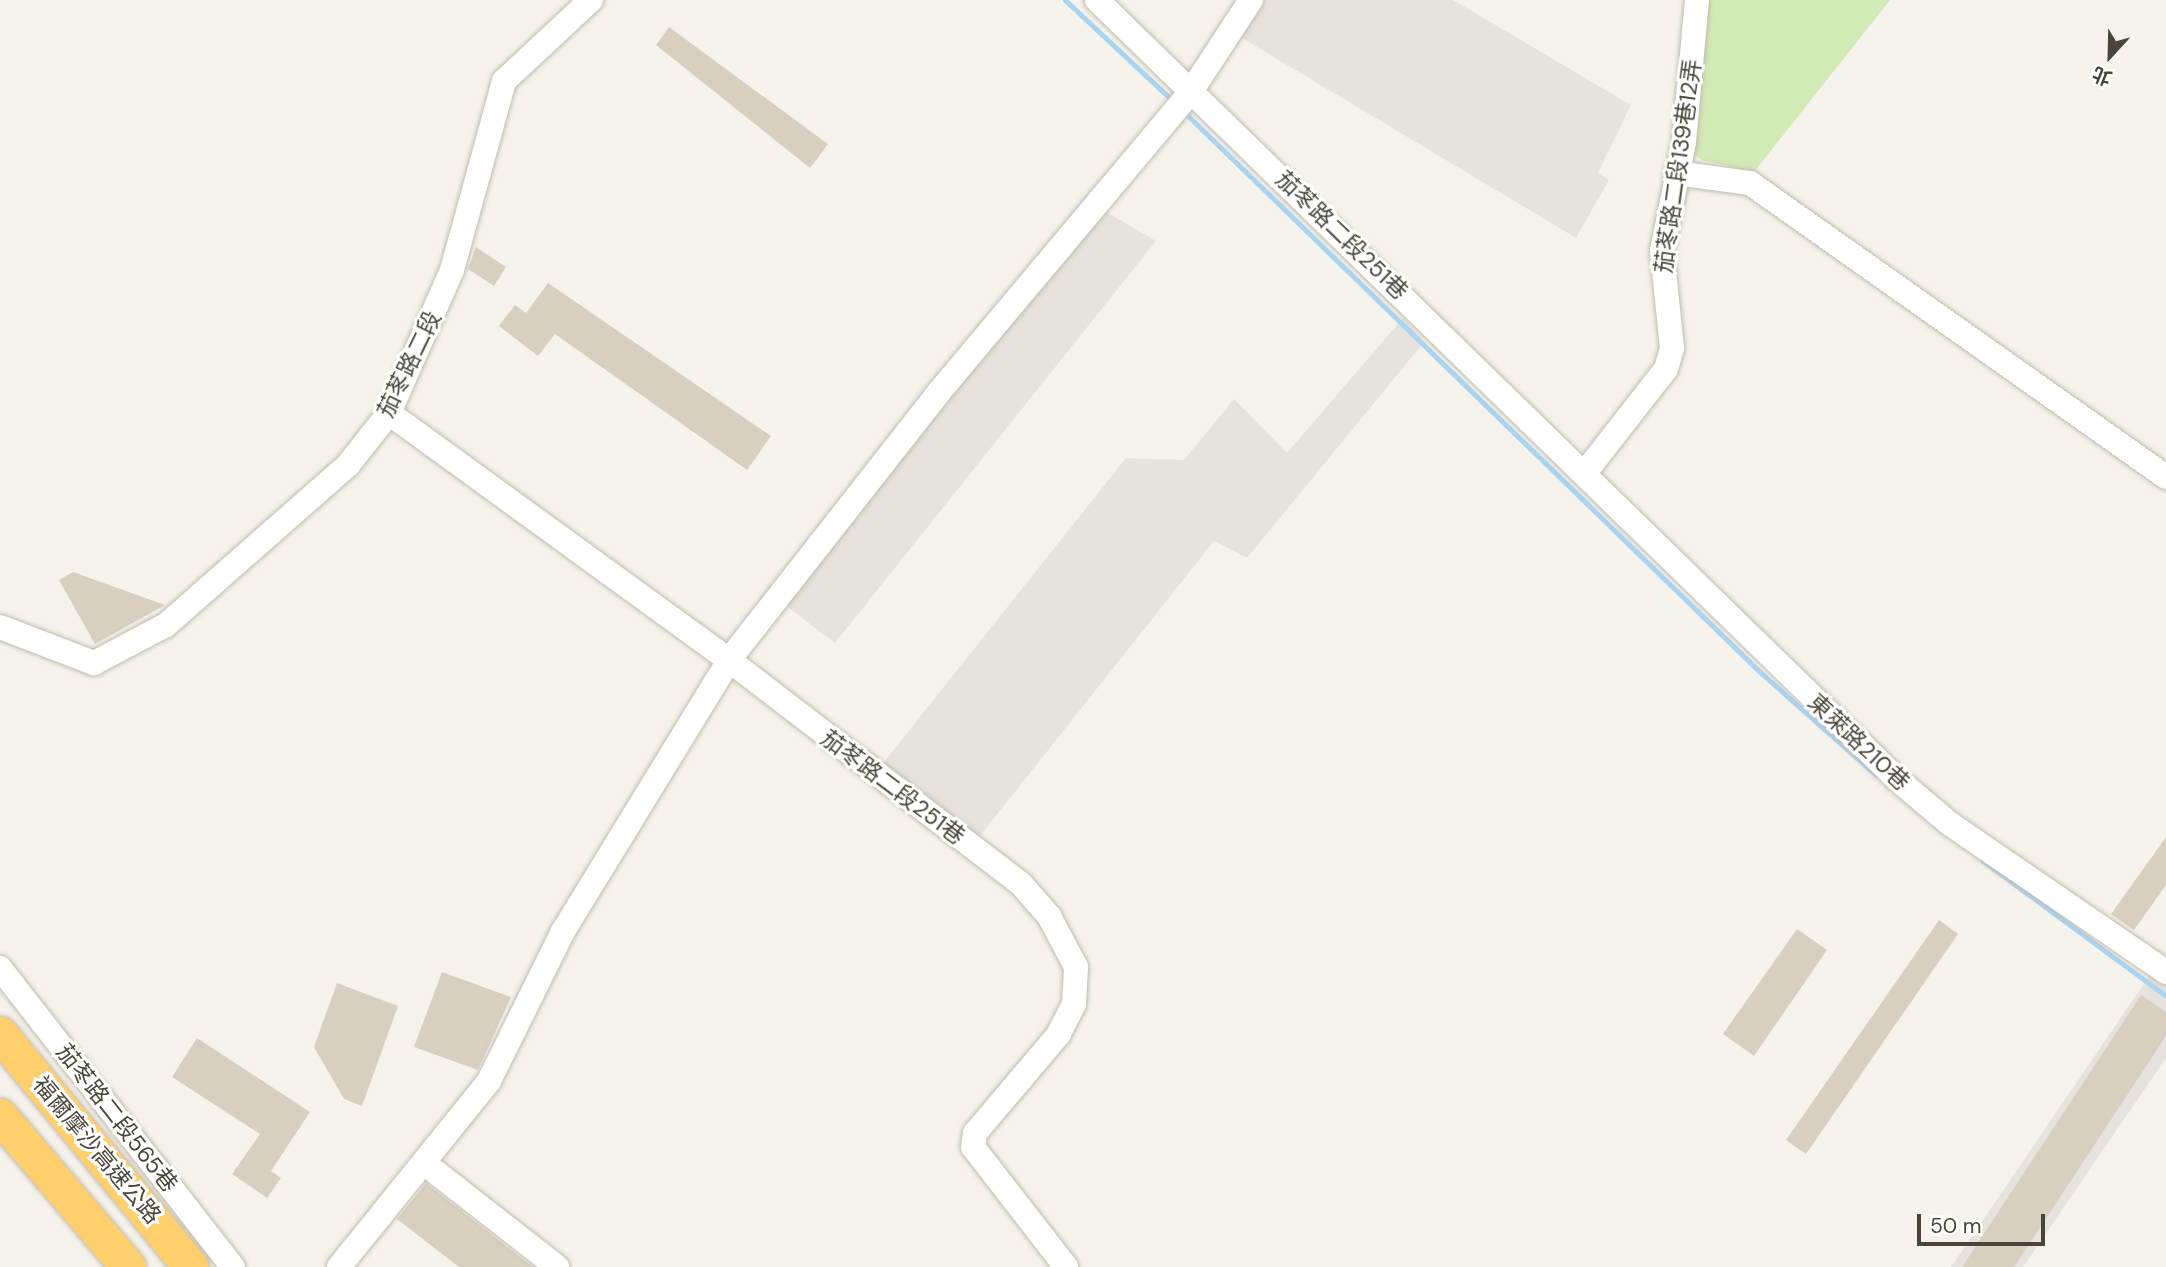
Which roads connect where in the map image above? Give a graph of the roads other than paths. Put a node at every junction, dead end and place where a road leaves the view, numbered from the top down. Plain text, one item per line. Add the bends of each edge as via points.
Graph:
1 (590, 0) edge
2 (1097, 0) edge
3 (1251, 0) edge
4 (1697, 0) edge
5 (1192, 90) junction
6 (1676, 173) junction
7 (389, 413) junction
8 (1587, 471) junction
9 (2166, 477) edge
10 (0, 626) edge
11 (729, 660) junction
12 (0, 968) edge
13 (2166, 972) edge
14 (4, 1037) edge
15 (1, 1117) edge
16 (424, 1163) junction
17 (128, 1267) edge
18 (191, 1267) edge
19 (233, 1267) edge
20 (339, 1267) edge
21 (557, 1267) edge
22 (1066, 1267) edge

1 - 7 street, 茄苳路二段 via 505,81 452,270
2 - 5 street, 茄苳路二段251巷
3 - 5 street
4 - 6 street, 茄苳路二段139巷12弄 via 1695,61
5 - 8 street, 茄苳路二段251巷
5 - 11 street via 939,392
6 - 8 street, 茄苳路二段139巷12弄 via 1660,278 1672,348 1667,369
6 - 9 street via 1750,183
7 - 10 street, 茄苳路二段 via 348,465 156,631 94,663
7 - 11 street, 茄苳路二段251巷
8 - 13 street, 東萊路210巷 via 1898,780 1950,824
11 - 16 street via 562,933 513,1044
11 - 22 street, 茄苳路二段251巷 via 1021,884 1049,916 1076,967 1074,1004 1059,1034 975,1133 973,1147
12 - 19 street, 茄苳路二段565巷
14 - 18 highway, 福爾摩沙高速公路
15 - 17 highway
16 - 20 street
16 - 21 street

